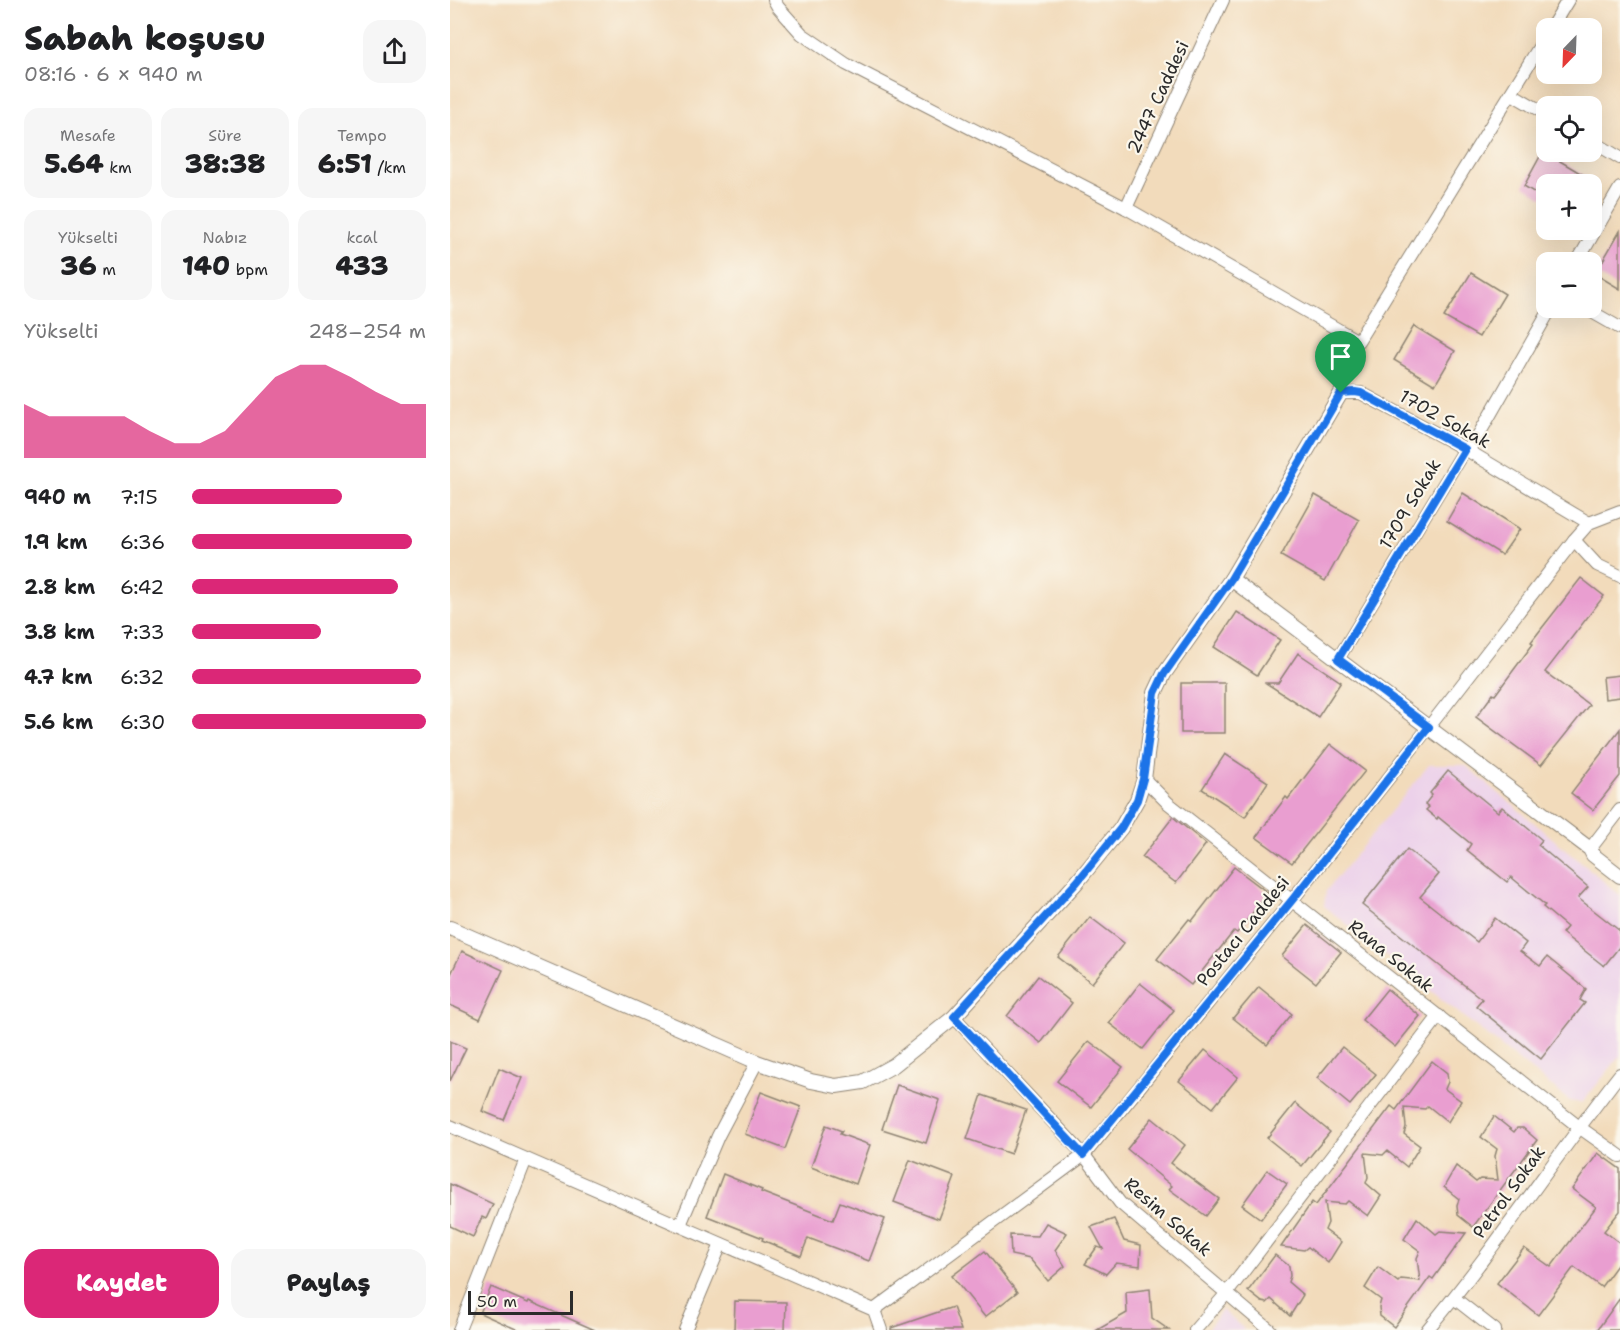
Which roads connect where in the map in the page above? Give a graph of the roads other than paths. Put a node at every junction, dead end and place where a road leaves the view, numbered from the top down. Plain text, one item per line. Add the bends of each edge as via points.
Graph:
1 (774, 0) edge
2 (1223, 0) edge
3 (1568, 0) edge
4 (1557, 18) edge
5 (1536, 53) edge
6 (1512, 94) junction
7 (1536, 108) edge
8 (1602, 147) edge
9 (1620, 158) edge
10 (1620, 188) edge
11 (1126, 208) junction
12 (1582, 252) edge
13 (1545, 318) edge
14 (1602, 318) edge
15 (1620, 328) edge
16 (1341, 393) joint
17 (1465, 449) junction
18 (1620, 511) edge
19 (1590, 523) junction
20 (1574, 540) junction
21 (1620, 576) edge
22 (1231, 579) junction
23 (1338, 659) junction
24 (1429, 727) junction
25 (1143, 779) junction
26 (1620, 810) edge
27 (1590, 849) junction
28 (1620, 876) edge
29 (1293, 899) junction
30 (450, 929) edge
31 (1438, 1016) junction
32 (954, 1017) junction
33 (757, 1062) junction
34 (1620, 1074) edge
35 (450, 1126) edge
36 (1579, 1127) junction
37 (1083, 1155) junction
38 (1620, 1156) edge
39 (526, 1159) junction
40 (680, 1226) junction
41 (721, 1244) junction
42 (1227, 1293) junction
43 (1454, 1298) junction
44 (874, 1310) junction
45 (459, 1330) edge
46 (685, 1330) edge
47 (880, 1330) edge
48 (1195, 1330) edge
49 (1270, 1330) edge
50 (1427, 1330) edge
51 (1495, 1330) edge

1 - 11 street via 802,34 846,64
2 - 11 street, 2447 Caddesi
3 - 4 street
5 - 6 street
6 - 7 street
6 - 11 street via 1358,341
8 - 9 street
10 - 12 street
13 - 17 street, 1709 Sokak via 1474,443
14 - 15 street
16 - 17 street, 1702 Sokak via 1361,393
16 - 22 street
17 - 19 street, 1702 Sokak
17 - 23 street, 1709 Sokak
18 - 19 street
19 - 20 street, Postacı Caddesi
20 - 21 street via 1597,564
20 - 24 street, Postacı Caddesi
22 - 23 street
22 - 25 street via 1164,674 1155,693
23 - 24 street
24 - 27 street
24 - 29 street, Postacı Caddesi
25 - 29 street, Rana Sokak via 1168,803
25 - 32 street via 1137,800 1121,828
26 - 27 street
27 - 28 street
29 - 31 street, Rana Sokak
29 - 37 street, Postacı Caddesi
30 - 33 street
31 - 36 street, Rana Sokak
31 - 42 street
32 - 33 street via 894,1065 863,1082 836,1086 819,1083
32 - 37 street, Resim Sokak
33 - 40 street via 718,1136
34 - 36 street, Petrol Sokak
35 - 39 street
36 - 38 street, Rana Sokak
36 - 43 street, Petrol Sokak
37 - 42 street, Resim Sokak via 1120,1203
37 - 44 street, Postacı Caddesi
39 - 40 street
39 - 45 street
40 - 41 street
41 - 44 street
41 - 46 street
42 - 48 street
42 - 49 street, Resim Sokak
43 - 50 street, Petrol Sokak
43 - 51 street
44 - 47 street

